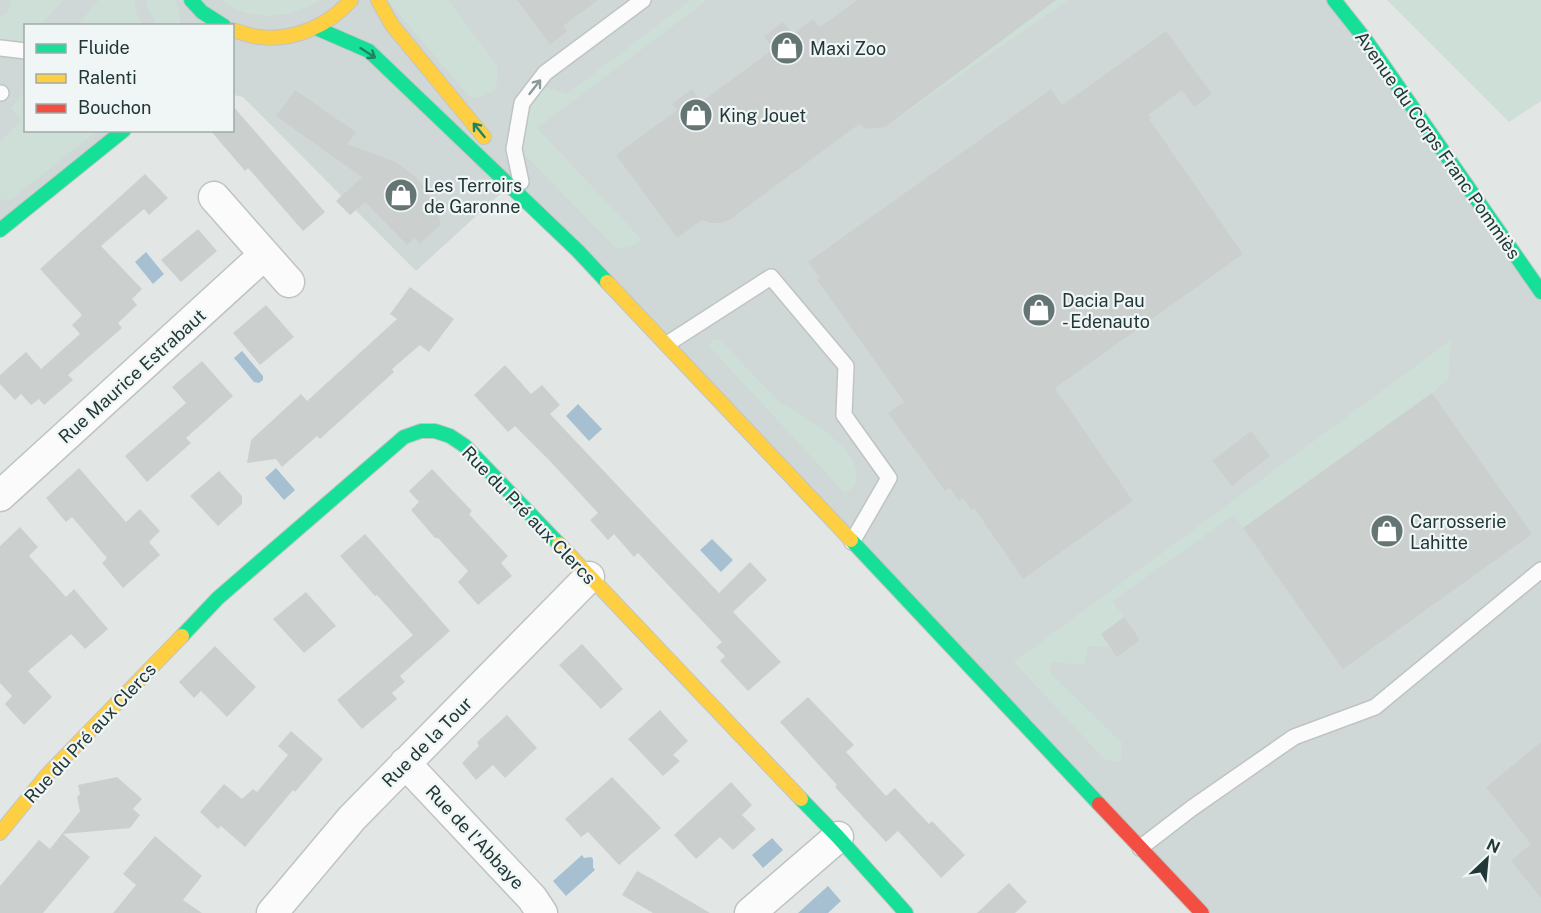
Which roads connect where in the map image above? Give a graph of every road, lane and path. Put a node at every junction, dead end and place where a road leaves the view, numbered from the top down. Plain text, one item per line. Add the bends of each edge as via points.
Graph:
1 (191, 0) edge
2 (351, 0) edge
3 (378, 0) edge
4 (643, 0) edge
5 (1334, 0) edge
6 (200, 19) edge
7 (217, 24) edge
8 (316, 28) junction
9 (234, 31) edge
10 (259, 37) junction
11 (241, 47) dead end
12 (0, 48) edge
13 (24, 51) edge
14 (122, 132) edge
15 (521, 182) junction
16 (214, 197) dead end
17 (0, 230) edge
18 (568, 242) junction
19 (264, 255) junction
20 (289, 282) dead end
21 (1541, 292) edge
22 (667, 344) junction
23 (0, 496) edge
24 (852, 542) junction
25 (1541, 570) edge
26 (589, 577) junction
27 (405, 763) junction
28 (0, 833) edge
29 (838, 837) junction
30 (1140, 848) junction
31 (272, 913) edge
32 (542, 913) edge
33 (750, 913) edge
34 (906, 913) edge
35 (1202, 913) edge

1 - 6 street
2 - 8 street
15 -> 3 street via 392,25
15 -> 4 lane via 514,149 522,104 545,73
5 - 21 street, Avenue du Corps Franc Pommiès
6 - 7 street
8 - 10 street via 288,37
8 -> 18 street via 369,51
9 - 10 street
10 - 11 street
12 - 13 lane
14 - 17 street
15 - 18 street
16 - 19 street
18 - 22 street
19 - 20 street
19 - 23 street, Rue Maurice Estrabaut
22 - 24 street
22 - 24 lane via 771,277 846,366 844,415 889,478
24 - 30 street
25 - 30 lane via 1375,707 1294,737
26 - 27 street, Rue de la Tour
26 - 28 street, Rue du Pré aux Clercs via 465,446 436,430 414,431 218,598 47,775
26 - 29 street, Rue du Pré aux Clercs
27 - 31 street, Rue de la Tour
27 - 32 street, Rue de l'Abbaye
29 - 33 street
29 - 34 street, Rue du Pré aux Clercs
30 - 35 street

